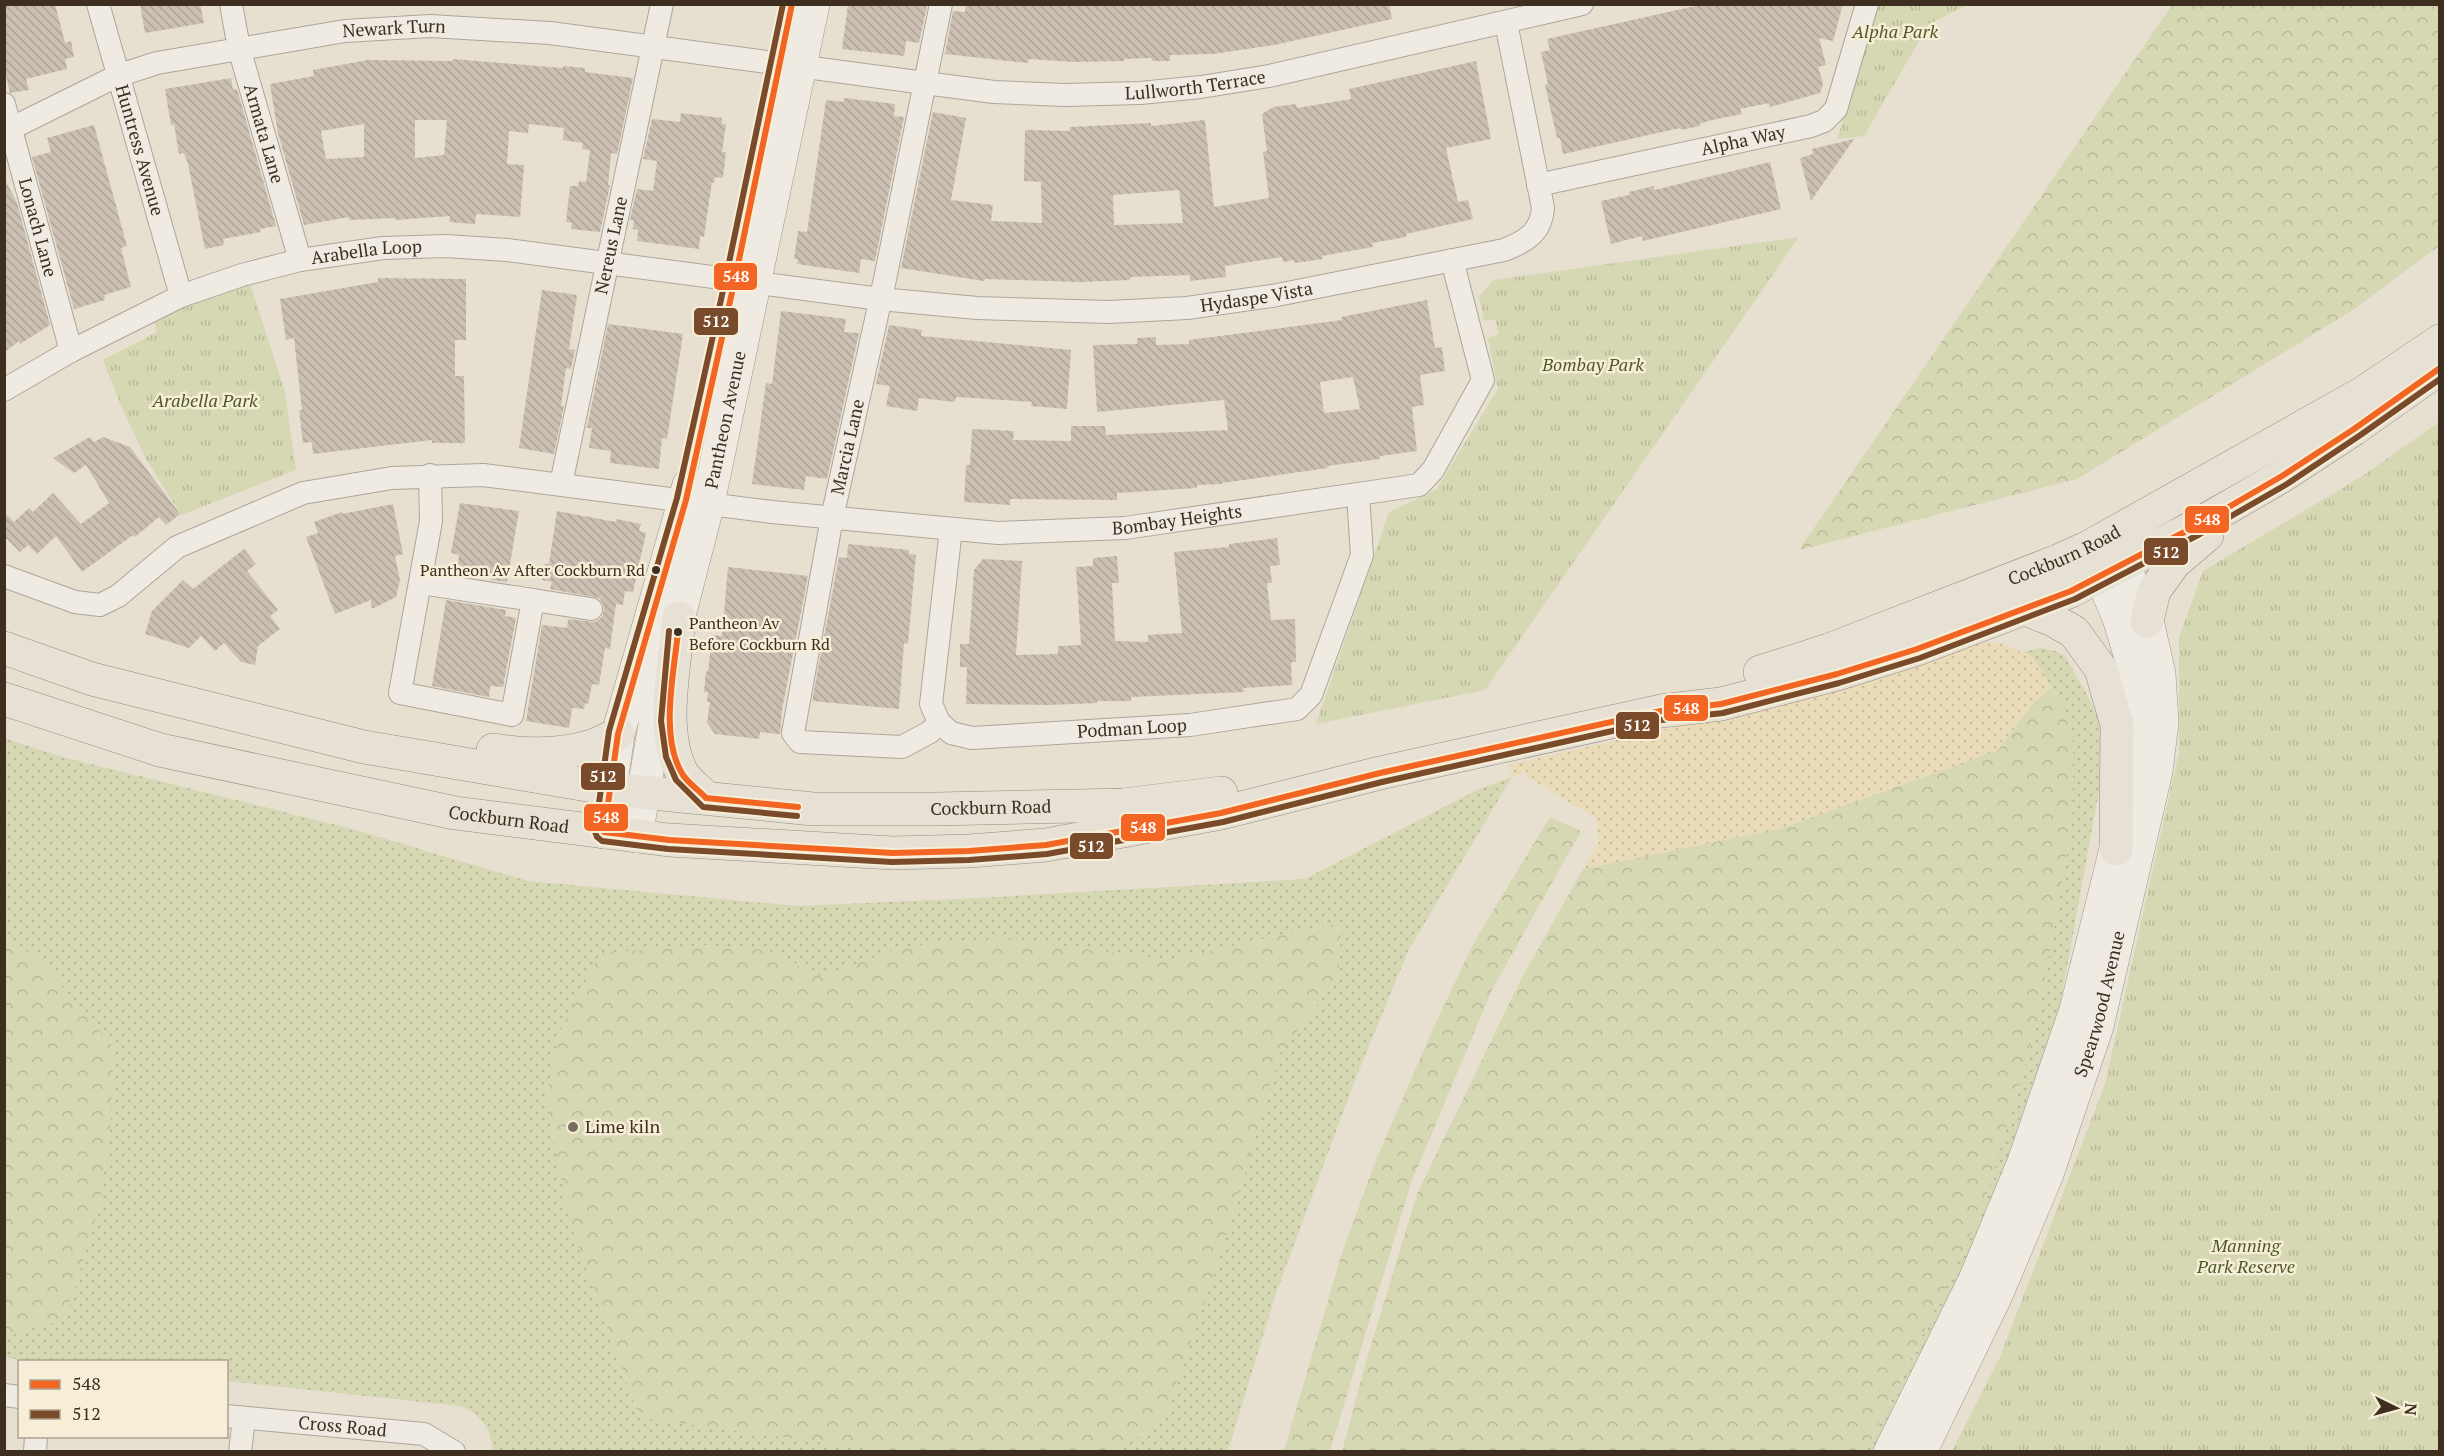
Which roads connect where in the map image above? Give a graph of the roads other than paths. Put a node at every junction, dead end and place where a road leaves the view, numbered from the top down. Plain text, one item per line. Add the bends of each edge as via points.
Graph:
1 (98, 4) edge
2 (231, 4) edge
3 (662, 4) edge
4 (792, 4) edge
5 (813, 4) edge
6 (941, 4) edge
7 (1582, 4) edge
8 (1867, 4) edge
9 (1506, 23) junction
10 (239, 48) junction
11 (652, 48) junction
12 (790, 66) junction
13 (117, 76) junction
14 (925, 83) junction
15 (4, 104) edge
16 (8, 131) edge
17 (1538, 185) junction
18 (300, 260) junction
19 (1452, 260) junction
20 (608, 263) junction
21 (745, 281) junction
22 (181, 296) junction
23 (880, 299) junction
24 (2439, 341) edge
25 (71, 351) junction
26 (2439, 368) edge
27 (4, 390) edge
28 (430, 475) junction
29 (561, 484) junction
30 (1358, 495) junction
31 (697, 501) junction
32 (2239, 502) junction
33 (832, 518) junction
34 (951, 529) junction
35 (2106, 555) junction
36 (4, 576) edge
37 (421, 583) junction
38 (533, 600) junction
39 (591, 609) dead end
40 (2025, 609) junction
41 (679, 618) junction
42 (2148, 621) junction
43 (4, 648) edge
44 (4, 699) edge
45 (1661, 711) junction
46 (939, 722) junction
47 (618, 734) junction
48 (364, 747) junction
49 (1380, 773) junction
50 (611, 789) junction
51 (643, 793) junction
52 (706, 798) junction
53 (604, 832) junction
54 (636, 836) junction
55 (2116, 849) junction
56 (235, 1417) edge
57 (240, 1452) edge
58 (454, 1452) edge
59 (1890, 1452) edge
60 (1920, 1452) edge

1 - 13 street, Huntress Avenue
2 - 10 street, Armata Lane
3 - 11 street, Nereus Lane
4 - 12 main road, Pantheon Avenue
5 - 12 main road, Pantheon Avenue
6 - 14 street, Marcia Lane
7 - 9 street, Lullworth Terrace
8 - 17 street, Alpha Way via 1836,110 1824,121
9 - 14 street, Lullworth Terrace via 1269,76 1201,87 1065,95 994,92
9 - 17 street, Hydaspe Vista
10 - 11 street, Newark Turn via 345,31 430,26 549,33
10 - 13 street, Newark Turn via 157,63
10 - 18 street, Armata Lane
11 - 12 street, Newark Turn
11 - 20 street, Nereus Lane
12 - 14 street, Lullworth Terrace
12 - 21 main road, Pantheon Avenue
13 - 16 street, Newark Turn
13 - 22 street, Huntress Avenue
14 - 23 street, Marcia Lane
15 - 16 street, Lonach Lane
16 - 25 street, Lonach Lane
17 - 19 street, Hydaspe Vista via 1542,221 1523,243
18 - 20 street, Arabella Loop via 382,248 446,246
18 - 22 street, Arabella Loop
19 - 23 street, Hydaspe Vista via 1272,296 1187,308 1109,312 977,308
19 - 30 street, Bombay Heights via 1482,380 1433,470 1419,485
20 - 21 street, Arabella Loop
20 - 29 street, Nereus Lane
21 - 23 street, Hydaspe Vista
21 - 31 main road, Pantheon Avenue
22 - 25 street, Arabella Loop
23 - 33 street, Marcia Lane
24 - 35 main road, Cockburn Road
25 - 27 street, Arabella Loop
26 - 32 main road, Cockburn Road via 2354,429
28 - 29 street via 483,475
28 - 36 street via 303,493 177,547 118,596 100,605 75,602
28 - 37 street via 431,521
29 - 31 street
30 - 34 street, Bombay Heights via 1125,528 998,533
30 - 46 street, Podman Loop via 1362,555 1316,688 1297,709 1190,725 1007,737 972,738 951,732
31 - 33 street, Bombay Heights
31 - 41 main road, Pantheon Avenue
31 - 47 main road, Pantheon Avenue
32 - 35 main road, Cockburn Road
32 - 42 main road via 2201,542 2174,563 2154,591
33 - 34 street, Bombay Heights
33 - 46 street, Marcia Lane via 793,733 800,742 902,747 930,732
34 - 46 street via 931,704
35 - 40 main road, Cockburn Road
35 - 42 main road, Spearwood Avenue
35 - 45 main road, Cockburn Road via 2058,561 1840,646 1719,685
35 - 55 main road, Spearwood Avenue via 2132,662 2138,722
37 - 38 street
37 - 38 street via 400,693 512,715
38 - 39 street
40 - 45 main road, Cockburn Road via 1837,674 1721,704
40 - 55 main road via 2074,632 2101,669 2117,725
41 - 51 main road, Pantheon Avenue via 663,678
41 - 52 main road via 670,722 674,750 682,772
42 - 60 main road, Spearwood Avenue via 2159,674 2162,723 2156,771 2097,1026 2047,1174 1996,1295
43 - 48 main road, Cockburn Road via 92,679
44 - 53 main road, Cockburn Road via 171,752 455,813
45 - 49 main road, Cockburn Road
47 - 48 main road via 592,746 523,755 417,739
47 - 50 main road, Pantheon Avenue
48 - 50 main road, Cockburn Road
49 - 52 main road, Cockburn Road via 1123,805 813,809
49 - 54 main road, Cockburn Road via 1221,813 1010,848 893,853
50 - 51 main road, Cockburn Road
50 - 53 main road, Pantheon Avenue
51 - 52 main road, Cockburn Road
51 - 54 main road, Pantheon Avenue
53 - 54 main road, Cockburn Road
55 - 59 main road, Spearwood Avenue via 2076,1010 2024,1162 1975,1280
56 - 57 street
56 - 58 street, Cross Road via 424,1434

